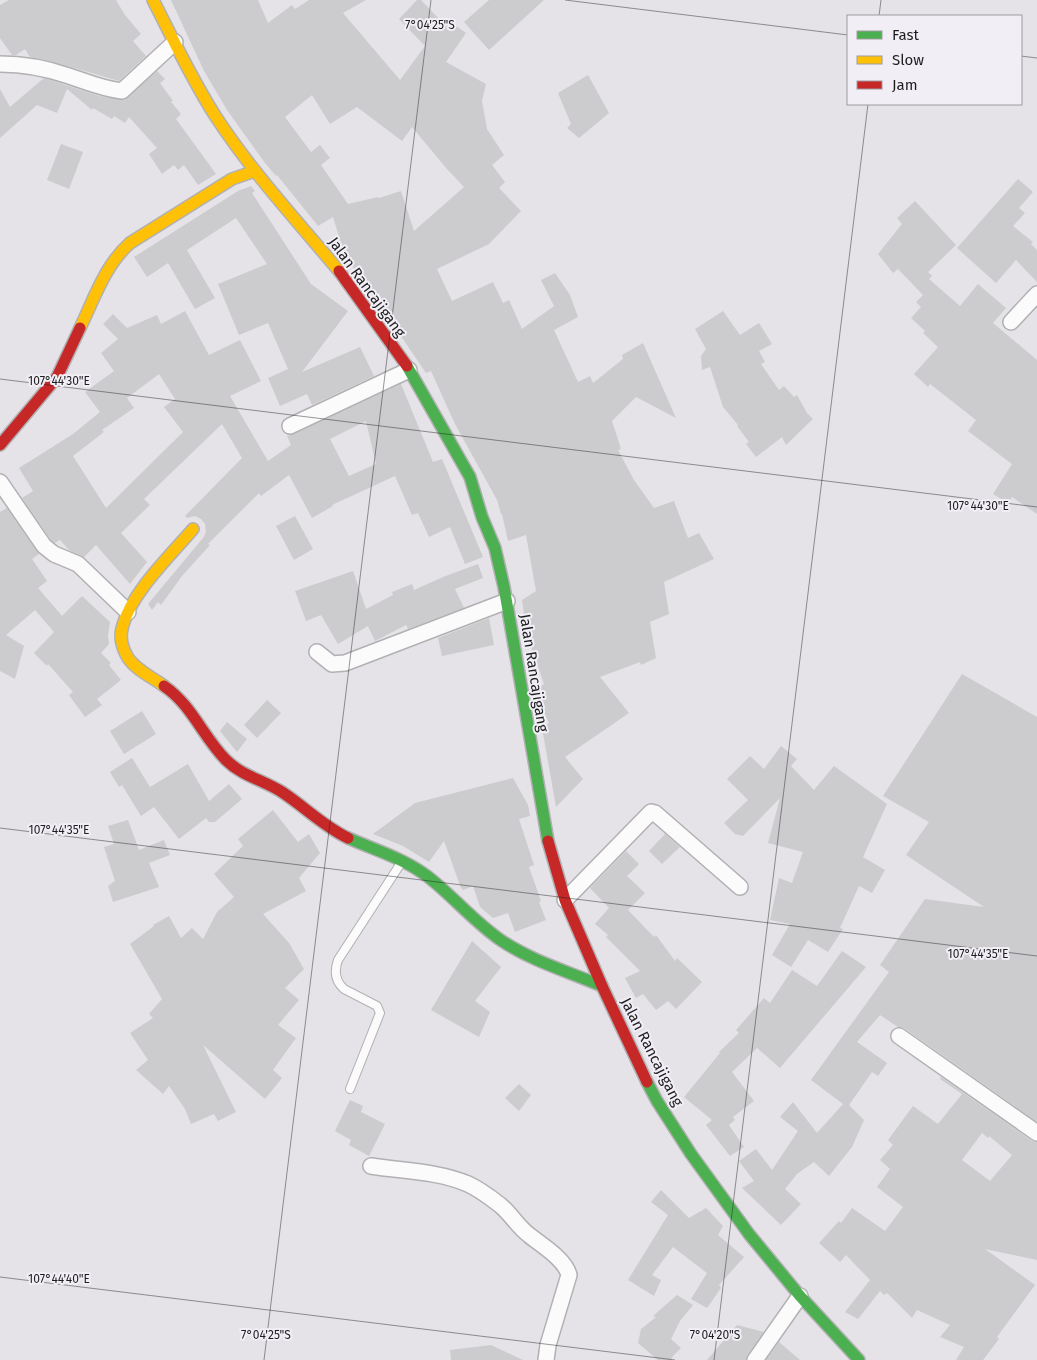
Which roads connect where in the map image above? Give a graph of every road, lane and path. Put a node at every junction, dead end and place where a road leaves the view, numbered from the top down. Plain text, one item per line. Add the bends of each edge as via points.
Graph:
1 (153, 0) edge
2 (175, 42) junction
3 (0, 64) edge
4 (255, 171) junction
5 (1036, 296) edge
6 (1011, 322) dead end
7 (409, 370) junction
8 (290, 426) dead end
9 (0, 445) edge
10 (0, 482) edge
11 (193, 529) dead end
12 (507, 601) junction
13 (128, 612) junction
14 (317, 652) dead end
15 (402, 862) junction
16 (740, 887) dead end
17 (565, 900) junction
18 (602, 986) junction
19 (899, 1036) dead end
20 (350, 1089) dead end
21 (1037, 1133) edge
22 (371, 1166) dead end
23 (800, 1296) junction
24 (546, 1360) edge
25 (755, 1360) edge
26 (858, 1360) edge

1 - 2 main road, Jalan Rancajigang
2 - 3 street via 122,91 30,65
2 - 4 main road, Jalan Rancajigang via 216,117
4 - 7 main road, Jalan Rancajigang via 346,280
4 - 9 main road via 232,179 120,252 109,268 57,377
5 - 6 street
7 - 8 street
7 - 12 main road, Jalan Rancajigang via 470,477 495,548
10 - 13 street via 44,546 78,564
11 - 13 main road via 134,600
12 - 14 street via 345,663 332,664
12 - 17 main road, Jalan Rancajigang via 550,852
13 - 15 main road via 121,636 132,664 178,696 215,748 233,767 282,792 339,834
15 - 18 main road via 420,870 501,940
15 - 20 lane via 336,966 344,989 377,1006 380,1013
16 - 17 street via 655,812 651,812
17 - 18 main road, Jalan Rancajigang
18 - 23 main road, Jalan Rancajigang via 657,1101 749,1234
19 - 21 street
22 - 24 street via 469,1184 501,1205 524,1232 545,1246 567,1269 569,1275
23 - 25 street
23 - 26 main road, Jalan Rancajigang

